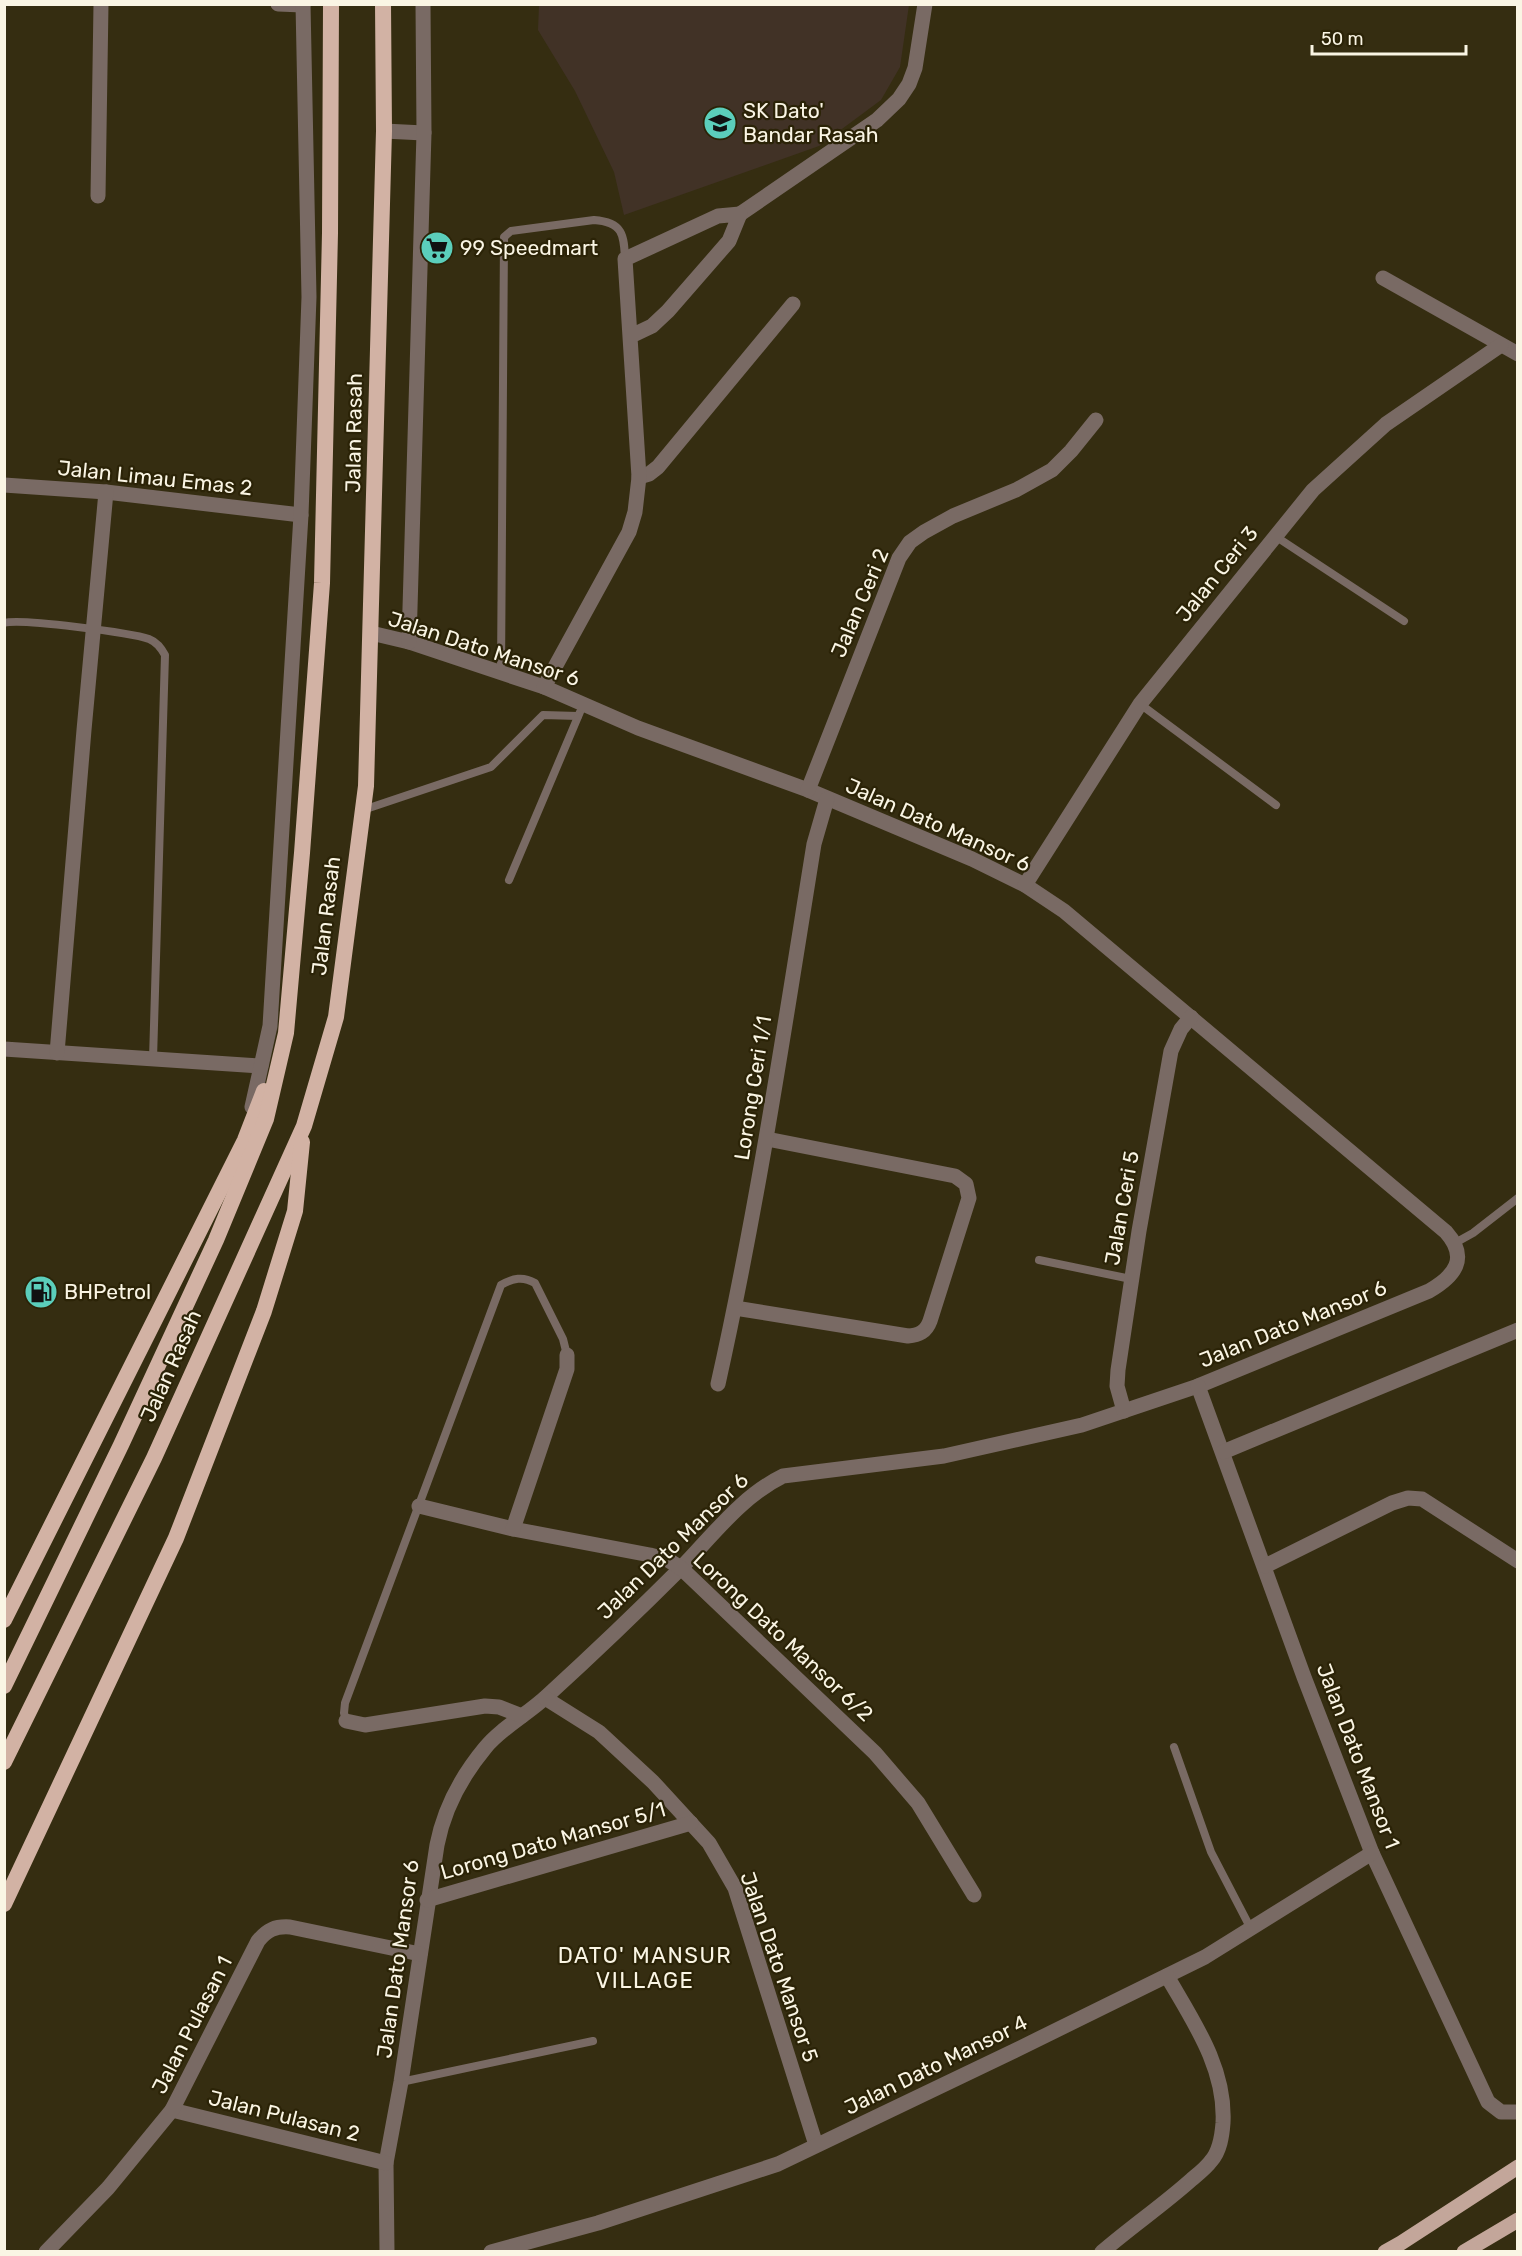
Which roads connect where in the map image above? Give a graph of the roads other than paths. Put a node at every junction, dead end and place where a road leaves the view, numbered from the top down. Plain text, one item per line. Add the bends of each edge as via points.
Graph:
1 (101, 4) edge
2 (279, 4) edge
3 (331, 4) edge
4 (383, 4) edge
5 (423, 4) edge
6 (925, 4) edge
7 (303, 5) edge
8 (384, 131) junction
9 (424, 133) junction
10 (98, 196) dead end
11 (740, 214) junction
12 (625, 259) junction
13 (1383, 278) dead end
14 (793, 304) dead end
15 (631, 336) junction
16 (1501, 345) junction
17 (1518, 354) edge
18 (1096, 420) dead end
19 (639, 477) junction
20 (4, 485) edge
21 (106, 492) junction
22 (301, 515) junction
23 (1275, 536) junction
24 (1404, 621) dead end
25 (4, 623) edge
26 (94, 630) junction
27 (371, 633) junction
28 (409, 642) junction
29 (501, 673) junction
30 (544, 687) junction
31 (1140, 704) junction
32 (581, 710) junction
33 (808, 790) junction
34 (827, 799) junction
35 (1276, 805) dead end
36 (363, 810) junction
37 (509, 880) dead end
38 (1025, 885) junction
39 (1191, 1017) junction
40 (286, 1033) junction
41 (4, 1049) edge
42 (57, 1053) junction
43 (153, 1059) junction
44 (261, 1066) junction
45 (304, 1126) junction
46 (767, 1139) junction
47 (245, 1140) junction
48 (1518, 1198) edge
49 (1455, 1243) junction
50 (1039, 1260) dead end
51 (1131, 1280) junction
52 (735, 1308) junction
53 (1518, 1330) edge
54 (567, 1355) joint
55 (718, 1384) dead end
56 (1198, 1386) junction
57 (1124, 1411) junction
58 (1223, 1452) junction
59 (419, 1506) junction
60 (513, 1529) junction
61 (1518, 1562) edge
62 (1265, 1566) junction
63 (681, 1568) junction
64 (4, 1620) edge
65 (4, 1686) edge
66 (545, 1698) junction
67 (522, 1716) junction
68 (346, 1721) joint
69 (1174, 1747) dead end
70 (4, 1762) edge
71 (691, 1823) junction
72 (1372, 1852) junction
73 (974, 1895) dead end
74 (428, 1900) junction
75 (4, 1904) edge
76 (1251, 1929) junction
77 (420, 1954) junction
78 (1167, 1976) junction
79 (593, 2041) dead end
80 (401, 2082) junction
81 (172, 2110) junction
82 (1518, 2112) edge
83 (816, 2145) junction
84 (386, 2163) junction
85 (1518, 2167) edge
86 (1518, 2220) edge
87 (508, 2250) edge
88 (46, 2252) edge
89 (387, 2252) edge
90 (491, 2252) edge
91 (1102, 2252) edge
92 (1384, 2252) edge
93 (1464, 2252) edge

1 - 10 street
2 - 7 street
3 - 40 highway, Jalan Rasah via 322,583
4 - 8 highway, Jalan Rasah
5 - 9 street
6 - 11 street via 915,69 899,99 877,120
7 - 22 street via 309,297
8 - 9 street
8 - 27 highway, Jalan Rasah
9 - 28 street
11 - 12 street via 718,216
11 - 15 street via 729,241 668,311 652,326
12 - 15 street
12 - 29 lane via 621,231 604,221 511,231 504,237
13 - 16 street
14 - 19 street via 658,467
15 - 19 street
16 - 17 street
16 - 23 street, Jalan Ceri 3 via 1386,424 1313,490
18 - 33 street, Jalan Ceri 2 via 1052,470 953,516 910,542 899,558
19 - 30 street via 629,532
20 - 21 street, Jalan Limau Emas 2
21 - 22 street, Jalan Limau Emas 2
21 - 26 street
22 - 44 street via 270,1026
23 - 24 lane
23 - 31 street, Jalan Ceri 3
25 - 26 lane
26 - 42 street
26 - 43 lane via 148,639 165,655
27 - 28 street, Jalan Dato Mansor 6
27 - 36 highway, Jalan Rasah
28 - 29 street, Jalan Dato Mansor 6
29 - 30 street, Jalan Dato Mansor 6
30 - 32 street, Jalan Dato Mansor 6
31 - 35 lane
31 - 38 street, Jalan Ceri 3
32 - 33 street, Jalan Dato Mansor 6
32 - 36 lane via 543,716 491,768
32 - 37 lane
33 - 34 street, Jalan Dato Mansor 6
34 - 38 street, Jalan Dato Mansor 6
34 - 46 street, Lorong Ceri 1/1 via 814,844
36 - 45 highway, Jalan Rasah via 336,1017
38 - 39 street, Jalan Dato Mansor 6 via 1064,911
39 - 49 street, Jalan Dato Mansor 6
39 - 51 street, Jalan Ceri 5 via 1171,1051
40 - 47 highway
40 - 65 highway, Jalan Rasah via 266,1119 216,1240 122,1445
41 - 42 street
42 - 43 street
43 - 44 street
44 - 47 street
45 - 70 highway, Jalan Rasah via 154,1458
45 - 75 highway via 295,1211 264,1311 176,1538
46 - 52 street, Lorong Ceri 1/1
46 - 52 street via 955,1176 966,1184 969,1198 930,1321 922,1333 908,1336
47 - 64 highway
48 - 49 lane
49 - 56 street, Jalan Dato Mansor 6 via 1457,1265 1435,1287
50 - 51 lane
51 - 57 street, Jalan Ceri 5 via 1117,1386
52 - 55 street, Lorong Ceri 1/1
53 - 58 street
54 - 59 lane via 535,1283 516,1278 501,1285
54 - 60 street via 567,1369
56 - 57 street, Jalan Dato Mansor 6
56 - 58 street, Jalan Dato Mansor 1
57 - 63 street, Jalan Dato Mansor 6 via 1062,1430 944,1456 783,1476 748,1498
58 - 62 street, Jalan Dato Mansor 1
59 - 60 street, Lorong Dato Mansor 6/2
59 - 68 lane via 345,1703
60 - 63 street, Lorong Dato Mansor 6/2 via 650,1555
61 - 62 street via 1422,1499 1408,1498
62 - 72 street, Jalan Dato Mansor 1
63 - 66 street, Jalan Dato Mansor 6
63 - 73 street, Lorong Dato Mansor 6/2 via 897,1777 918,1803
66 - 67 street, Jalan Dato Mansor 6
66 - 71 street, Jalan Dato Mansor 5 via 599,1732
67 - 68 street via 485,1706 365,1725
67 - 74 street, Jalan Dato Mansor 6 via 487,1746 464,1775 441,1826
69 - 76 lane via 1211,1852
71 - 74 street, Lorong Dato Mansor 5/1
71 - 83 street, Jalan Dato Mansor 5 via 709,1843 735,1888
72 - 76 street, Jalan Dato Mansor 4
72 - 82 street, Jalan Dato Mansor 1 via 1488,2102 1501,2112
74 - 77 street, Jalan Dato Mansor 6
76 - 78 street, Jalan Dato Mansor 4
77 - 80 street, Jalan Dato Mansor 6
77 - 81 street, Jalan Pulasan 1 via 290,1927 271,1929 258,1941
78 - 83 street, Jalan Dato Mansor 4
78 - 91 street via 1205,2042 1220,2082 1224,2105 1218,2149 1211,2162 1175,2194
79 - 80 lane
80 - 84 street, Jalan Dato Mansor 6
81 - 84 street, Jalan Pulasan 2
81 - 88 street, Jalan Pulasan 1 via 108,2188
83 - 87 street, Jalan Dato Mansor 4 via 778,2163
84 - 89 street, Jalan Dato Mansor 6
85 - 92 main road
86 - 93 main road
87 - 90 street, Jalan Dato Mansor 4

